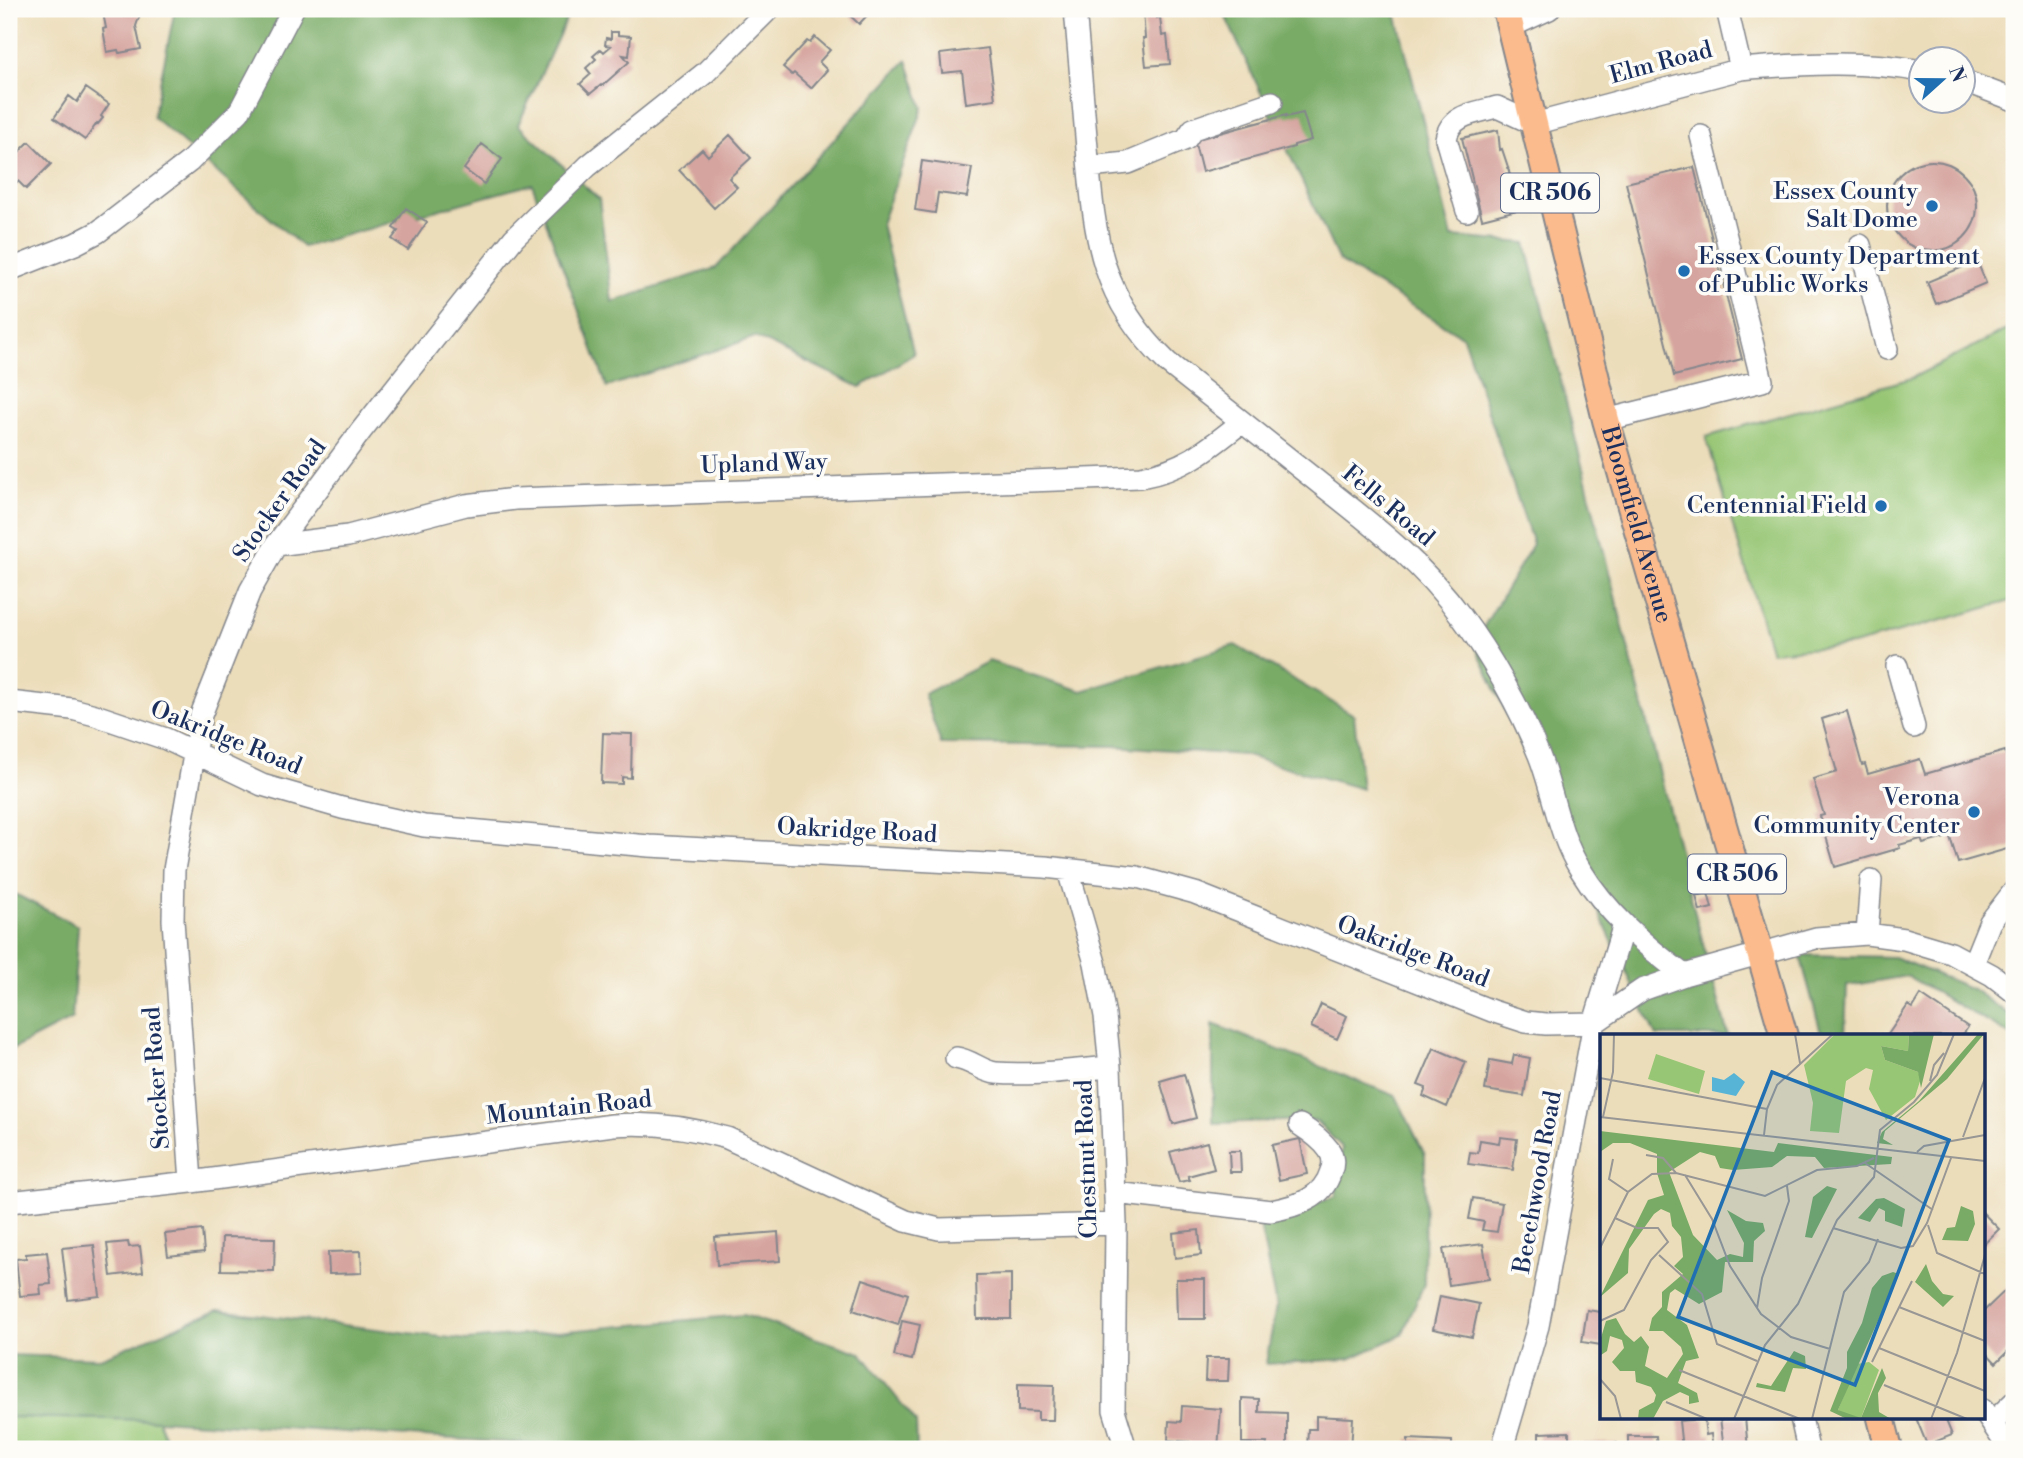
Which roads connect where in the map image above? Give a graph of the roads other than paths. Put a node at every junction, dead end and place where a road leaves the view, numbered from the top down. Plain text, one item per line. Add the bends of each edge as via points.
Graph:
1 (293, 9) edge
2 (769, 9) edge
3 (1075, 9) edge
4 (1547, 9) edge
5 (1727, 9) edge
6 (1508, 18) edge
7 (1741, 69) junction
8 (1908, 70) edge
9 (1978, 86) edge
10 (2014, 100) edge
11 (1272, 102) dead end
12 (1534, 124) junction
13 (1702, 136) dead end
14 (1089, 167) junction
15 (1466, 211) dead end
16 (1860, 245) dead end
17 (9, 270) edge
18 (1887, 349) dead end
19 (1606, 419) junction
20 (1242, 422) junction
21 (276, 545) junction
22 (1897, 666) dead end
23 (9, 702) edge
24 (1914, 727) dead end
25 (194, 753) junction
26 (1068, 870) junction
27 (1871, 880) dead end
28 (2014, 891) edge
29 (1623, 923) junction
30 (1867, 934) junction
31 (1760, 953) junction
32 (1973, 964) junction
33 (1684, 975) junction
34 (2014, 992) edge
35 (1594, 1023) junction
36 (1783, 1034) edge
37 (956, 1058) dead end
38 (1110, 1067) junction
39 (1300, 1125) dead end
40 (191, 1182) junction
41 (1115, 1193) junction
42 (9, 1202) edge
43 (1116, 1224) junction
44 (2014, 1402) edge
45 (1987, 1417) edge
46 (1801, 1420) edge
47 (1882, 1420) edge
48 (1126, 1449) edge
49 (1502, 1449) edge
50 (1808, 1449) edge
51 (1889, 1449) edge
52 (2009, 1449) edge

1 - 17 street via 239,112 189,162 97,232
2 - 21 street, Stocker Road via 705,73 588,166 514,238
3 - 14 street, Fells Road
4 - 6 street
5 - 7 street, Elm Road
6 - 12 main road, Bloomfield Avenue / CR 506
7 - 8 street via 1854,65
7 - 12 street, Elm Road
9 - 10 street
11 - 14 street via 1193,129 1186,139 1128,163
12 - 15 street via 1497,107 1457,119 1448,128 1446,139
12 - 19 main road, Bloomfield Avenue / CR 506
13 - 19 street via 1762,381
14 - 20 street, Fells Road via 1100,254 1127,314 1168,363
16 - 18 street
19 - 31 main road, Bloomfield Avenue / CR 506
20 - 21 street, Upland Way via 1186,464 1141,477 525,498 466,505 348,536
20 - 29 street, Fells Road via 1405,552 1460,614 1531,737 1573,857
21 - 25 street, Stocker Road via 250,591 201,716
22 - 24 street
23 - 25 street, Oakridge Road via 95,715
25 - 26 street, Oakridge Road via 262,785 424,826 649,846
25 - 40 street, Stocker Road via 174,870 173,920
26 - 35 street, Oakridge Road via 1137,877 1195,893 1508,1017 1546,1024
26 - 38 street, Chestnut Road via 1095,963
27 - 30 street
28 - 32 street via 1990,922
29 - 33 street, Fells Road
29 - 35 street, Beechwood Road
30 - 31 street via 1816,938
30 - 32 street via 1928,945
31 - 33 street
31 - 36 main road, Bloomfield Avenue / CR 506
32 - 34 street
33 - 35 street via 1642,990
35 - 49 street, Beechwood Road via 1538,1326
37 - 38 street via 993,1073
38 - 41 street, Chestnut Road
39 - 41 street via 1331,1152 1333,1165 1321,1190 1292,1207 1271,1211
40 - 42 street, Mountain Road
40 - 43 street, Mountain Road via 613,1125 658,1124 727,1138 925,1226
41 - 43 street, Chestnut Road
43 - 48 street, Chestnut Road via 1114,1410
44 - 45 street
45 - 52 street
46 - 50 street
47 - 51 main road

